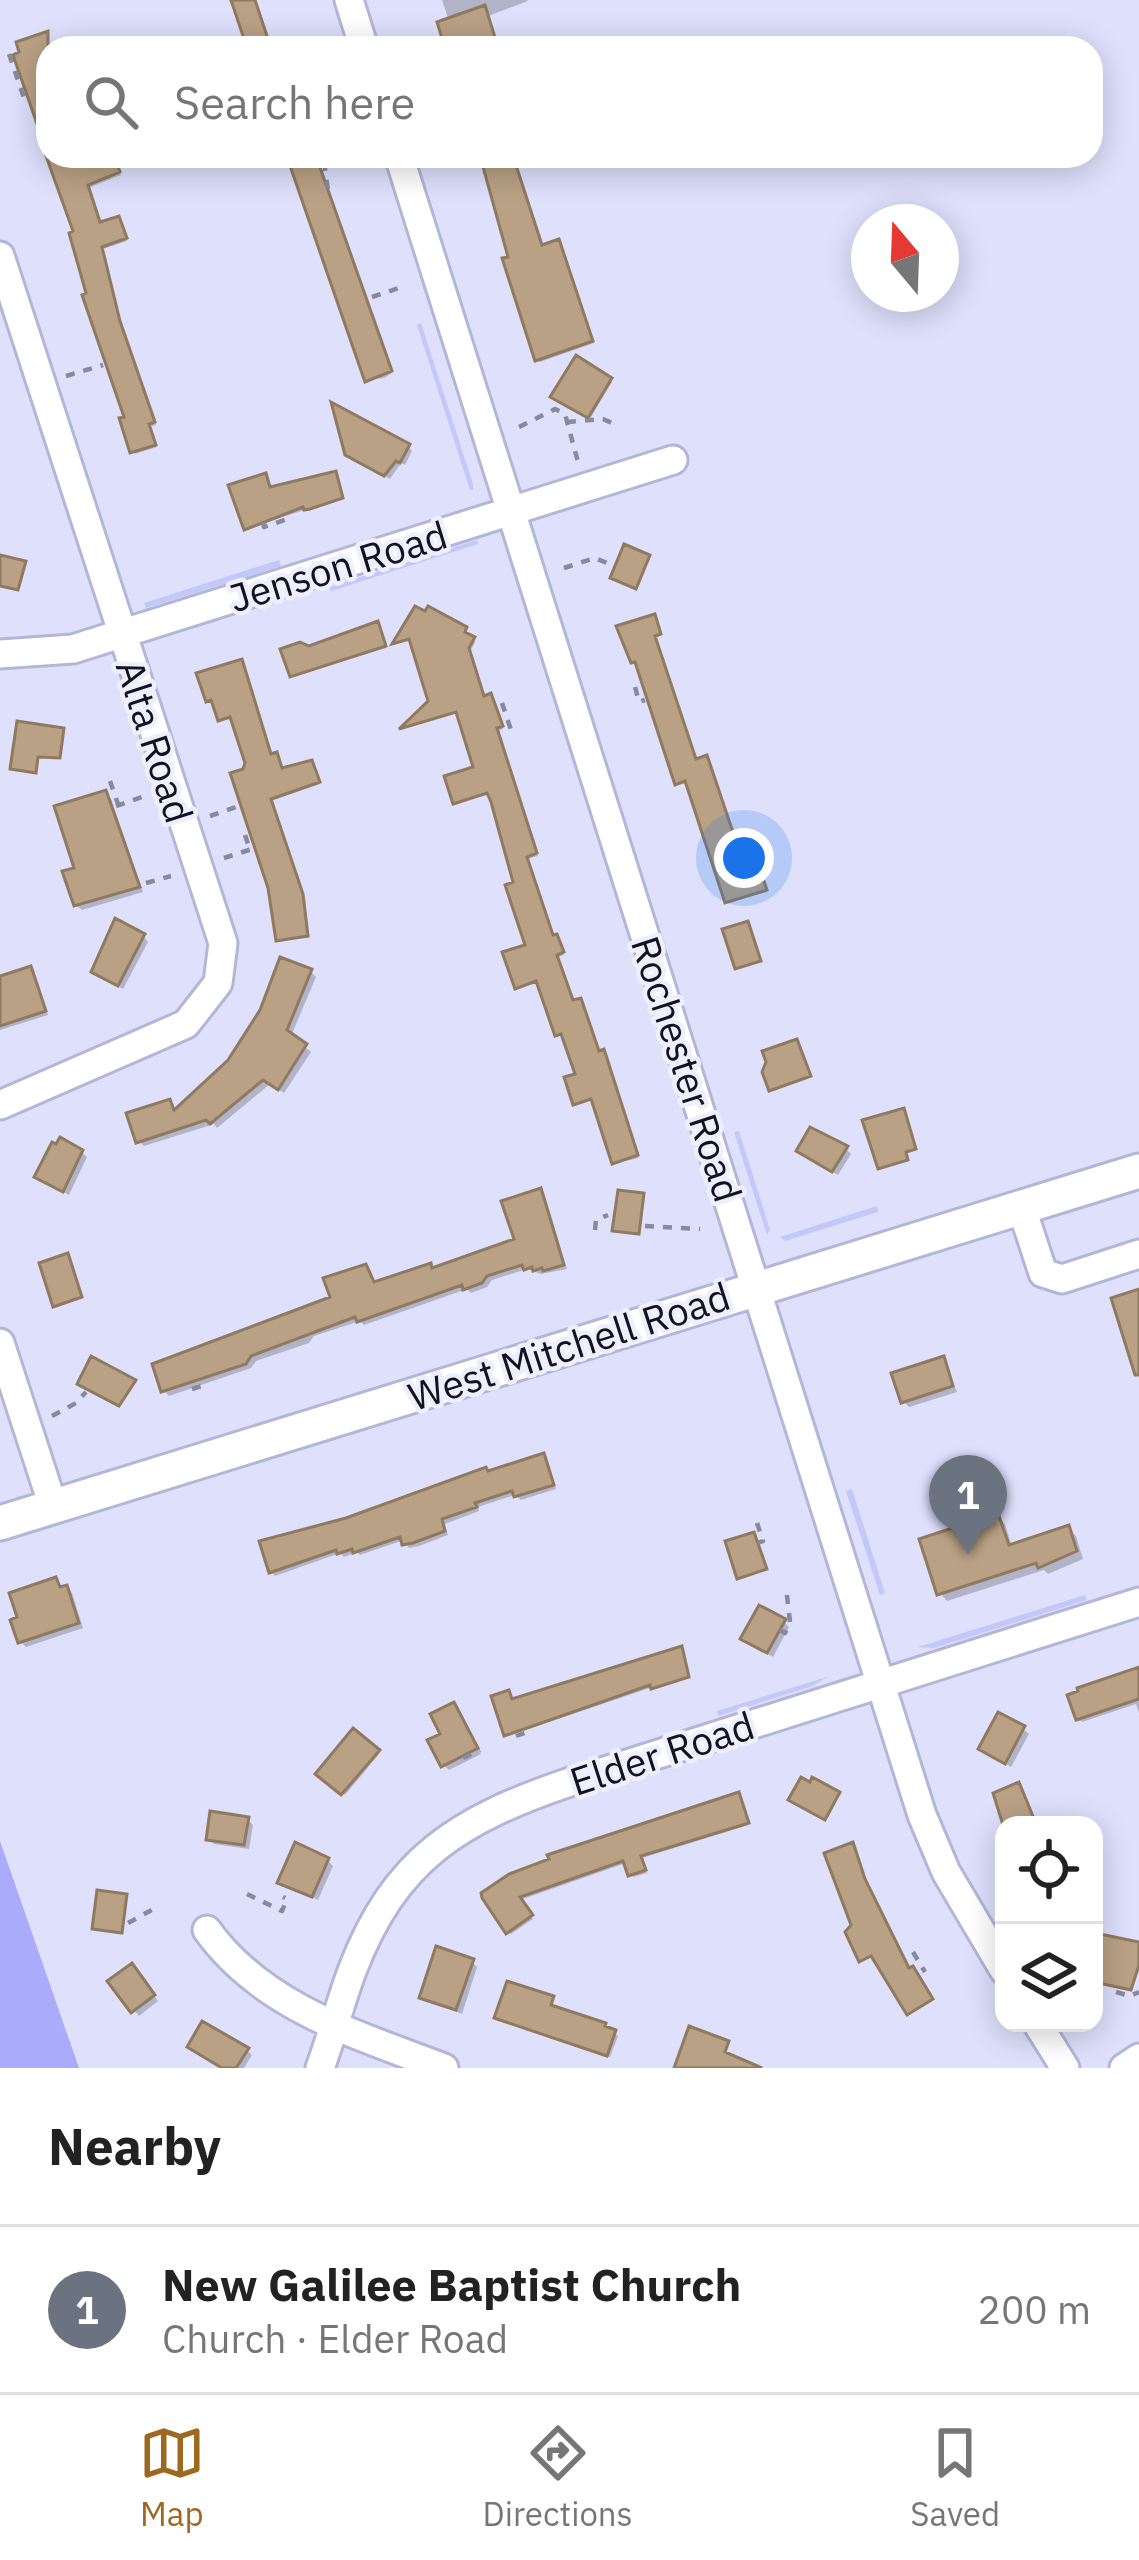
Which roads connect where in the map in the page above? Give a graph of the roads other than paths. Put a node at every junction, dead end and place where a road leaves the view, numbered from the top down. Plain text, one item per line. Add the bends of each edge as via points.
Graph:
1 (349, 0) edge
2 (360, 36) edge
3 (403, 168) edge
4 (0, 256) edge
5 (673, 460) dead end
6 (511, 513) junction
7 (121, 635) junction
8 (0, 654) edge
9 (0, 1105) edge
10 (1139, 1171) edge
11 (1021, 1206) junction
12 (1139, 1254) edge
13 (756, 1286) junction
14 (0, 1343) edge
15 (53, 1506) junction
16 (0, 1523) edge
17 (1139, 1602) edge
18 (880, 1684) junction
19 (207, 1930) dead end
20 (995, 1955) edge
21 (336, 2026) junction
22 (1043, 2032) edge
23 (1139, 2059) edge
24 (320, 2068) edge
25 (444, 2068) edge
26 (1065, 2068) edge
27 (1124, 2068) edge

1 - 2 street
3 - 6 street, Rochester Road
4 - 7 street, Alta Road
5 - 6 street, Jenson Road
6 - 7 street, Jenson Road
6 - 13 street, Rochester Road
7 - 8 street, Jenson Road via 50,653
7 - 9 street, Alta Road via 224,943 218,983 186,1024
10 - 11 main road, West Mitchell Road
11 - 12 street via 1051,1279
11 - 13 main road, West Mitchell Road
13 - 15 main road, West Mitchell Road
13 - 18 street, Rochester Road
14 - 15 street
15 - 16 main road, West Mitchell Road
17 - 18 street, Elder Road
18 - 20 street, Rochester Road via 941,1863
18 - 21 street, Elder Road via 536,1793 468,1824 424,1856 383,1906
19 - 21 street via 261,1988
21 - 24 street, Elder Road
21 - 25 street
22 - 26 street
23 - 27 street

